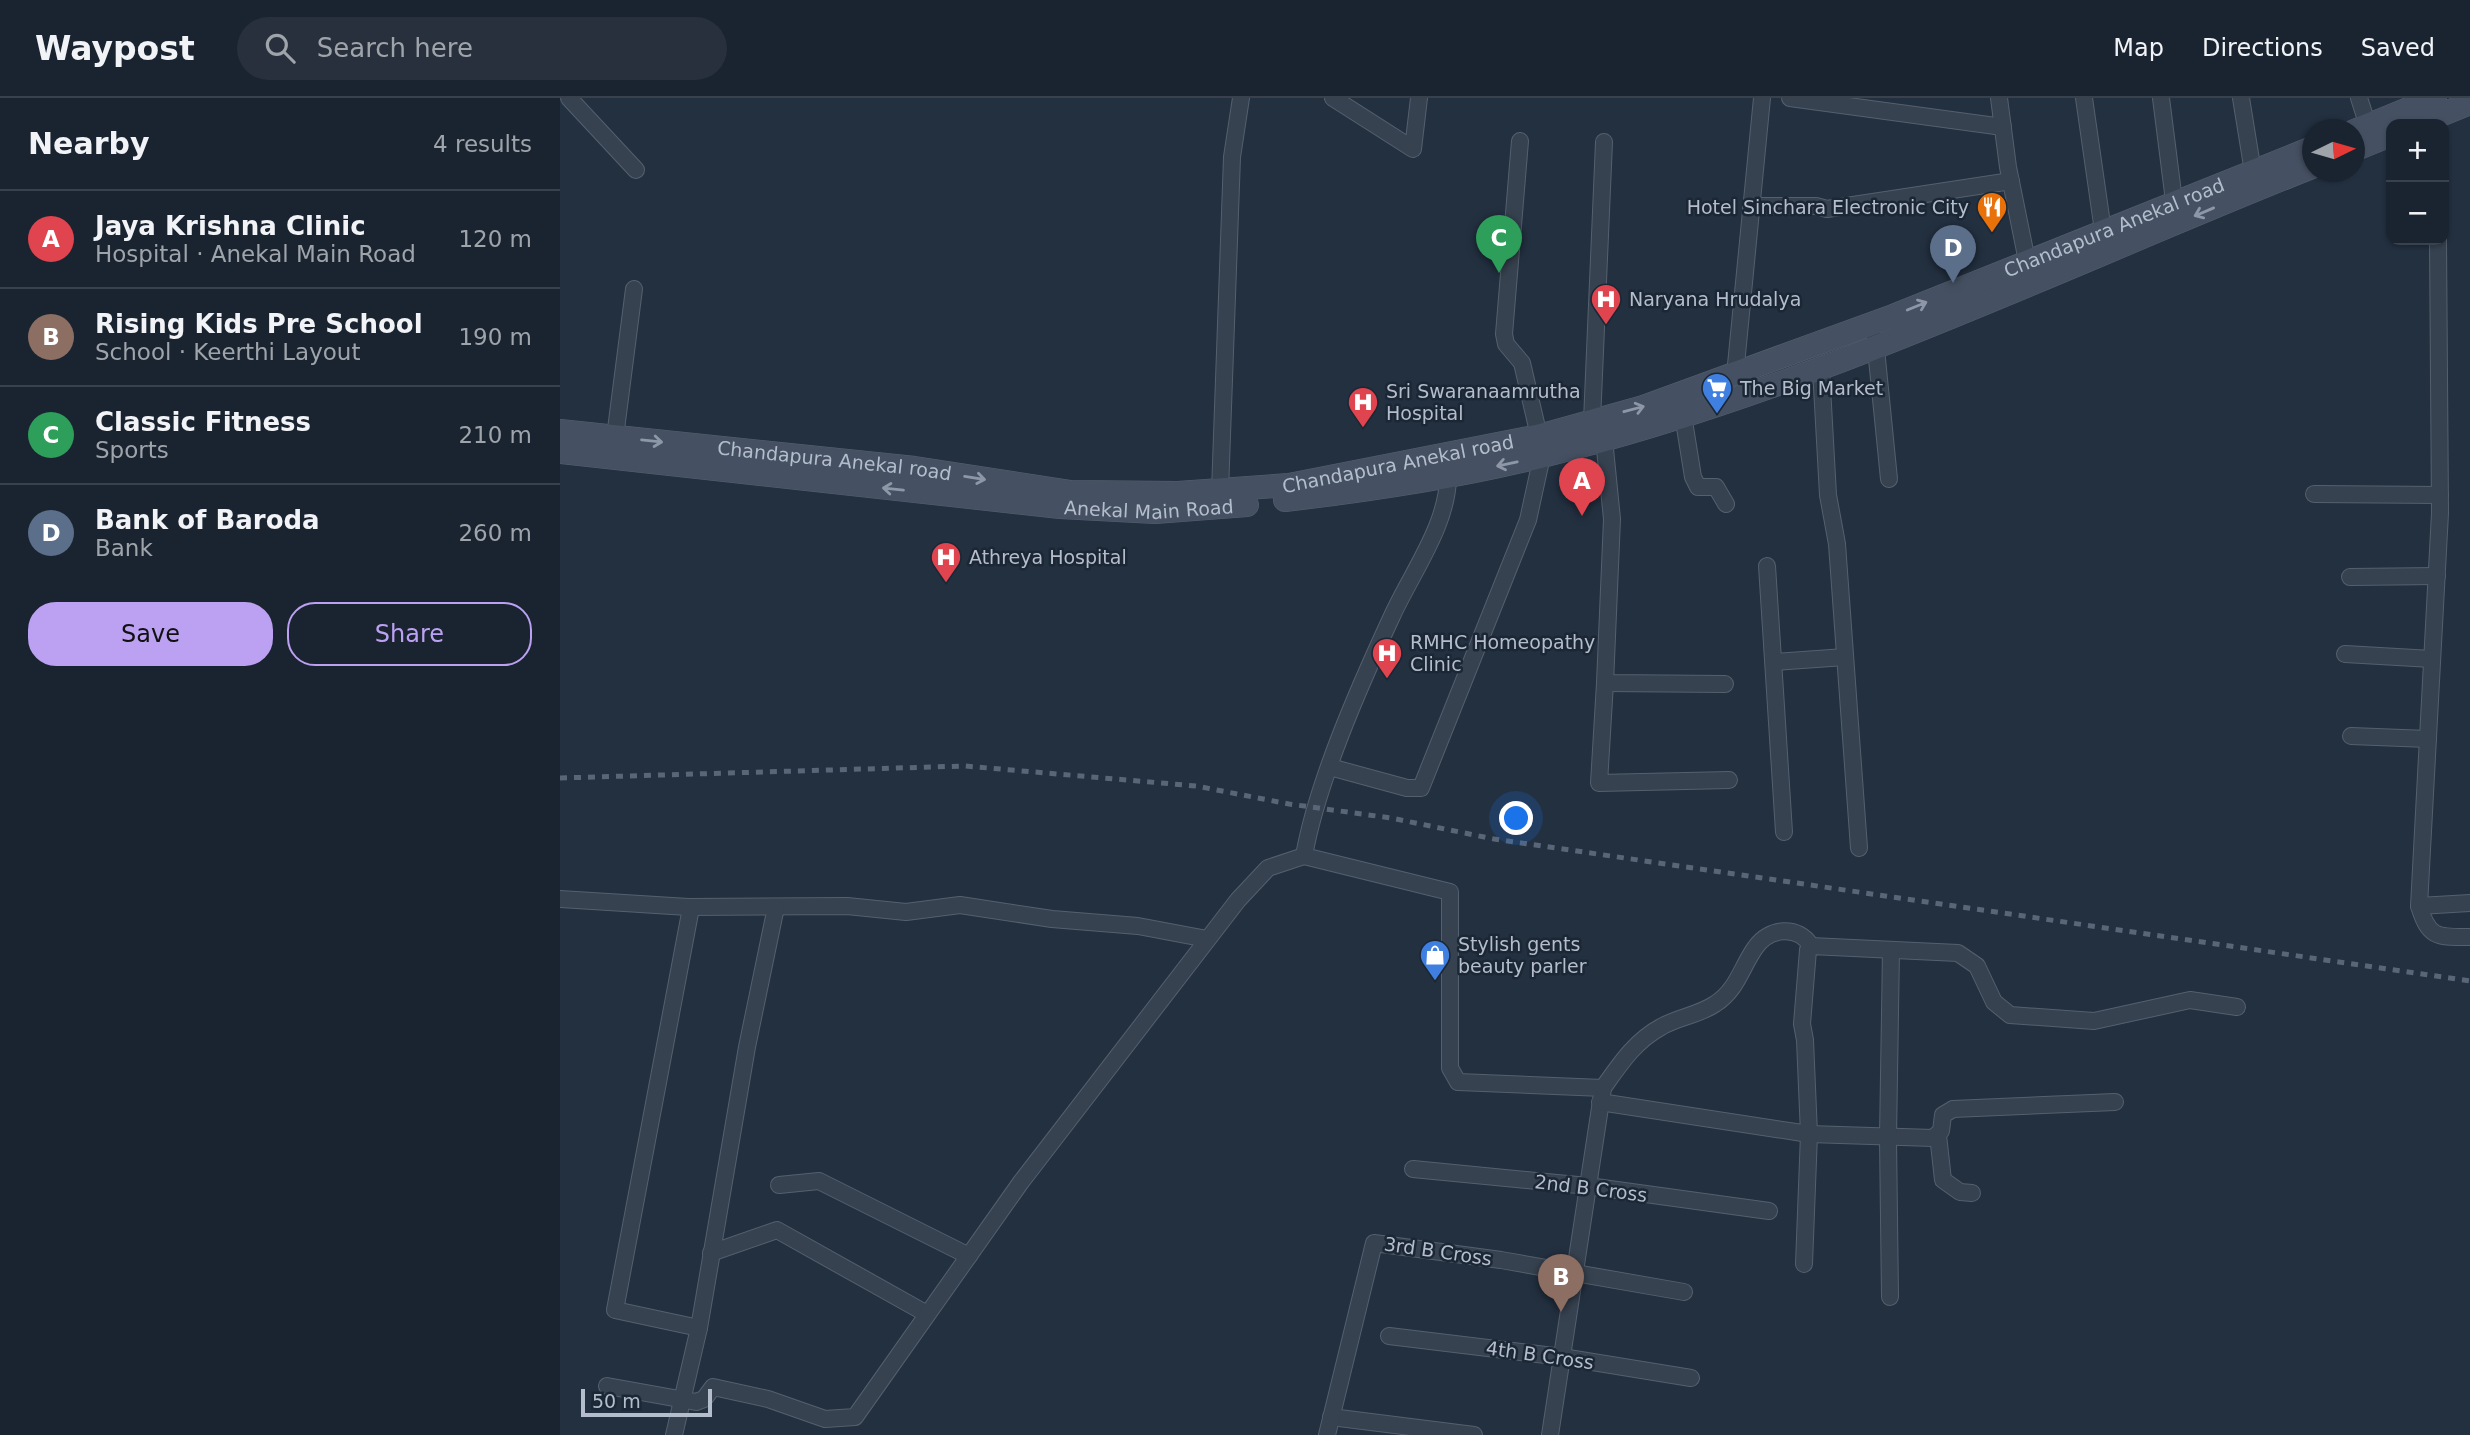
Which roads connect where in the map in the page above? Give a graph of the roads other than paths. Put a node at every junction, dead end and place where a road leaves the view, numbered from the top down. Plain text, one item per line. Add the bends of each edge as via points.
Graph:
1 (569, 98) edge
2 (1241, 98) edge
3 (1333, 98) edge
4 (1419, 98) edge
5 (1762, 98) edge
6 (1790, 98) edge
7 (1999, 98) edge
8 (2084, 98) edge
9 (2161, 98) edge
10 (2241, 98) edge
11 (2358, 98) edge
12 (2470, 103) edge
13 (2430, 116) edge
14 (2360, 119) edge
15 (2003, 127) junction
16 (2365, 127) edge
17 (2386, 137) edge
18 (1520, 141) dead end
19 (1604, 142) dead end
20 (2365, 146) edge
21 (2302, 152) edge
22 (636, 170) dead end
23 (2302, 171) edge
24 (2253, 172) junction
25 (2011, 181) junction
26 (2174, 201) junction
27 (1751, 206) junction
28 (2103, 231) junction
29 (2438, 245) edge
30 (2027, 261) junction
31 (634, 289) dead end
32 (1874, 335) junction
33 (1821, 369) junction
34 (1734, 375) junction
35 (1683, 415) junction
36 (1598, 430) junction
37 (560, 431) edge
38 (615, 437) junction
39 (1541, 446) junction
40 (560, 452) edge
41 (1448, 466) junction
42 (1889, 480) dead end
43 (1220, 491) junction
44 (2314, 494) dead end
45 (2440, 495) junction
46 (1726, 504) dead end
47 (1767, 566) dead end
48 (2437, 576) junction
49 (2350, 577) dead end
50 (2345, 654) dead end
51 (1845, 657) junction
52 (2432, 659) junction
53 (1774, 662) junction
54 (1605, 683) junction
55 (1726, 684) dead end
56 (2351, 736) dead end
57 (2428, 739) junction
58 (1330, 767) junction
59 (1729, 780) dead end
60 (1784, 832) dead end
61 (1859, 848) dead end
62 (1304, 856) junction
63 (560, 899) edge
64 (2470, 903) edge
65 (2419, 906) junction
66 (688, 907) junction
67 (776, 907) junction
68 (2470, 937) edge
69 (1207, 939) junction
70 (1811, 946) junction
71 (1891, 950) junction
72 (2237, 1007) dead end
73 (1602, 1095) junction
74 (2115, 1102) dead end
75 (1809, 1134) junction
76 (1938, 1135) junction
77 (1888, 1138) junction
78 (1413, 1169) dead end
79 (779, 1185) dead end
80 (1588, 1186) junction
81 (1972, 1193) dead end
82 (1769, 1211) dead end
83 (711, 1253) junction
84 (969, 1256) junction
85 (1804, 1264) dead end
86 (1574, 1272) junction
87 (1685, 1292) dead end
88 (1890, 1297) dead end
89 (927, 1314) junction
90 (699, 1328) junction
91 (1389, 1336) dead end
92 (1562, 1357) junction
93 (1690, 1378) dead end
94 (607, 1386) dead end
95 (683, 1399) junction
96 (1331, 1417) junction
97 (674, 1435) edge
98 (1327, 1435) edge
99 (1474, 1435) edge
100 (1550, 1435) edge

1 - 22 street
2 - 43 street via 1232,157
3 - 4 street via 1413,149
5 - 27 street
6 - 15 street
7 - 15 street
8 - 28 street
9 - 26 street
10 - 24 street
11 - 14 street
12 - 13 main road
13 - 16 main road
15 - 25 street
17 - 20 main road
18 - 39 street via 1504,334 1506,344 1522,363
19 - 36 street
21 - 24 main road, Chandapura Anekal road
23 -> 32 main road, Anekal Main Road
24 - 26 main road, Chandapura Anekal road
25 - 27 street via 1826,209
25 - 30 street
26 - 28 main road, Chandapura Anekal road
27 - 34 street
28 - 30 main road, Chandapura Anekal road
29 - 45 street
32 -> 30 main road, Chandapura Anekal road
31 - 38 street
32 - 33 main road, Anekal Main Road
32 - 34 main road, Chandapura Anekal road
32 - 42 street
33 - 35 main road, Anekal Main Road
33 - 51 street
36 -> 34 main road, Chandapura Anekal road via 1643,407
35 - 36 main road, Anekal Main Road
35 - 46 street via 1693,477 1698,487 1716,487
36 - 39 main road, Anekal Main Road
36 - 54 street via 1612,519
37 - 38 main road, Chandapura Anekal road
38 -> 43 main road, Chandapura Anekal road via 915,468 1072,492
39 - 41 main road, Anekal Main Road
39 - 58 street via 1528,520 1421,788
41 -> 40 main road, Anekal Main Road via 1299,499 1155,512 1060,507
41 - 43 main road, Chandapura Anekal road
41 - 58 street via 1446,505 1392,617
44 - 45 street
45 - 48 street
47 - 53 street
48 - 49 street
48 - 52 street
50 - 52 street
51 - 53 street
51 - 61 street
52 - 57 street
53 - 60 street
54 - 55 street
54 - 59 street via 1599,783
56 - 57 street
57 - 65 street
58 - 62 street
62 - 69 street via 1268,867
62 - 73 street via 1450,892 1450,1068 1458,1082
63 - 66 street
64 - 65 street
65 - 68 street via 2432,933
66 - 67 street
66 - 90 street via 691,920 615,1310
67 - 69 street via 847,906 906,912 960,905
67 - 83 street
69 - 84 street
70 - 71 street
70 - 73 street via 1805,936 1788,929 1772,933 1755,946 1723,998 1661,1026 1634,1045
70 - 75 street via 1802,1024
71 - 72 street via 1958,953 1977,966 1994,1002 2010,1015 2094,1021 2190,1000
71 - 77 street
73 - 75 street
73 - 80 street
74 - 76 street via 1953,1109 1943,1115
75 - 77 street
75 - 85 street
76 - 77 street
76 - 81 street via 1944,1180 1960,1192
77 - 88 street
78 - 80 street, 2nd B Cross
79 - 84 street via 819,1181
80 - 82 street, 2nd B Cross
80 - 86 street
83 - 89 street via 777,1230
83 - 90 street
84 - 89 street
86 - 87 street
86 - 92 street
86 - 96 street, 3rd B Cross via 1374,1243
89 - 95 street via 855,1416 825,1419 768,1399 713,1387 704,1399
90 - 95 street
91 - 92 street, 4th B Cross
92 - 93 street, 4th B Cross
92 - 100 street
94 - 95 street
95 - 97 street
96 - 98 street, 3rd B Cross
96 - 99 street

